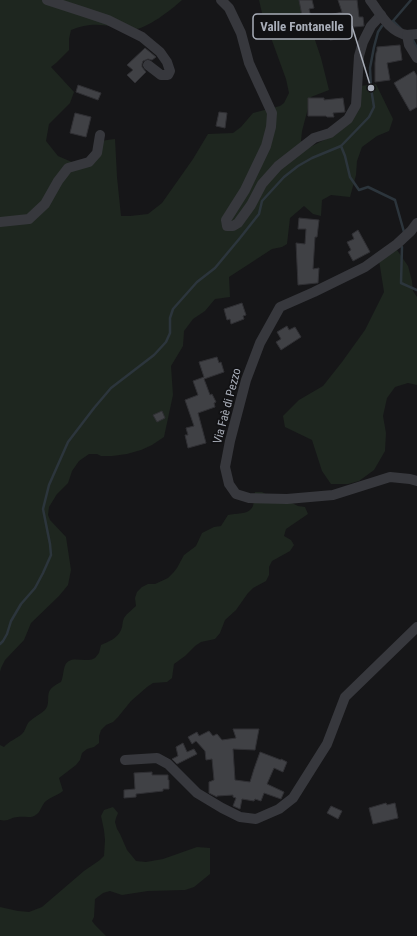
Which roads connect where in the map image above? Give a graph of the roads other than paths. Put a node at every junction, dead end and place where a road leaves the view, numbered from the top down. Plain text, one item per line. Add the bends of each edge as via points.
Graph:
1 (47, 0) edge
2 (221, 0) edge
3 (370, 0) edge
4 (381, 15) junction
5 (412, 34) edge
6 (417, 58) edge
7 (148, 65) dead end
8 (100, 135) dead end
9 (0, 222) edge
10 (417, 222) edge
11 (417, 481) edge
12 (417, 627) edge
13 (125, 760) dead end

1 - 7 street via 108,20 142,37 160,52 170,71 168,75 161,75
2 - 4 street via 229,8 241,33 249,63 272,113 266,146 245,190 226,220 228,226 238,223 262,184 278,166 314,138 330,133 348,119 356,104 359,56 363,42 371,26
3 - 4 street
4 - 5 street via 386,23 397,31
5 - 6 street via 409,44
8 - 9 street via 97,153 89,162 68,168 45,204 29,219
10 - 11 street, Via Faè di Pezzo via 397,244 365,267 280,307 260,343 246,380 226,467 229,484 236,494 249,498 333,495 390,477
12 - 13 street via 345,697 328,744 293,798 279,809 256,820 240,817 197,793 168,764 157,758

